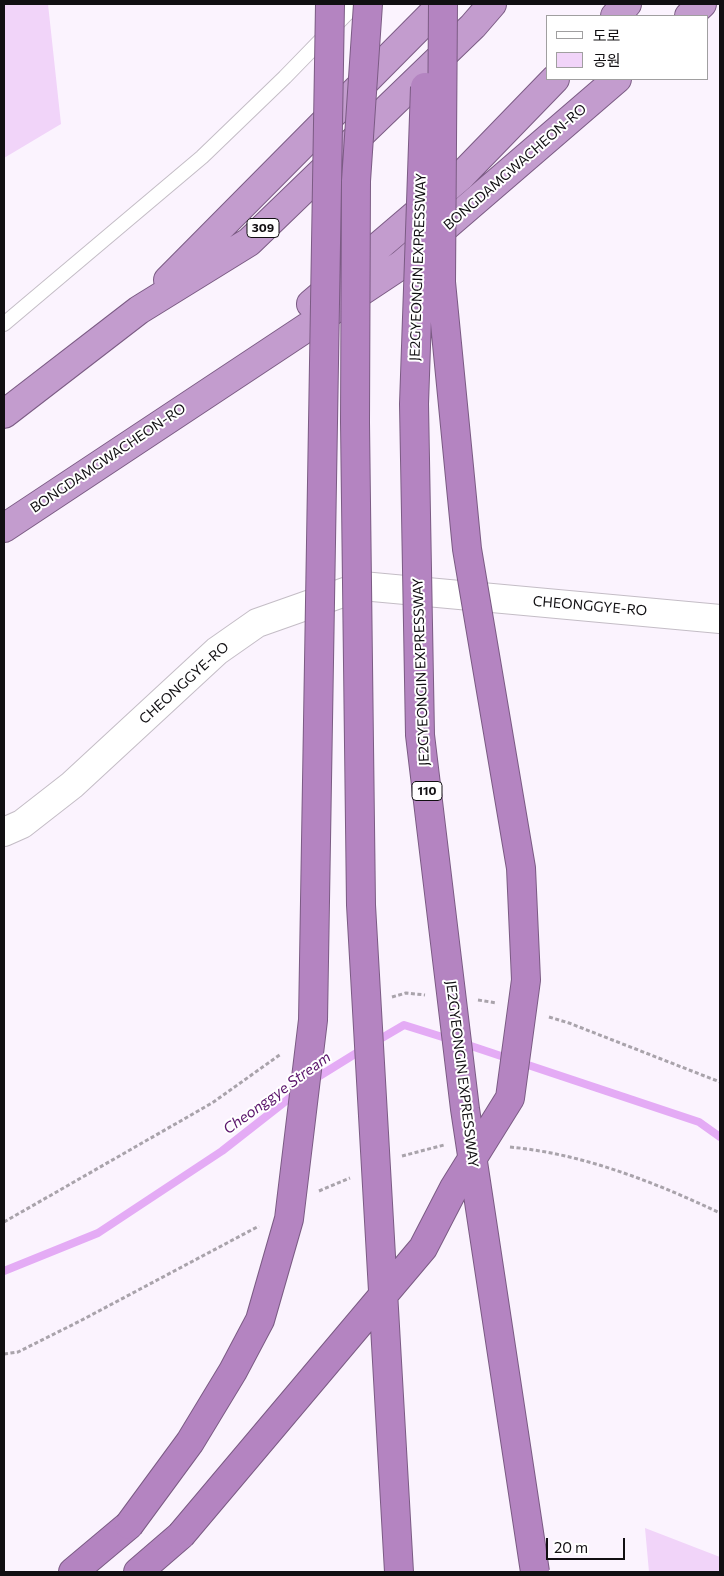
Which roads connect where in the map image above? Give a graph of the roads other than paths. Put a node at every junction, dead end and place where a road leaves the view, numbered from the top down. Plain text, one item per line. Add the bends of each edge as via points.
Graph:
1 (330, 4) edge
2 (356, 4) edge
3 (368, 4) edge
4 (429, 4) edge
5 (442, 4) edge
6 (492, 4) edge
7 (627, 4) edge
8 (702, 4) edge
9 (616, 15) edge
10 (690, 15) edge
11 (554, 80) edge
12 (616, 80) edge
13 (139, 310) junction
14 (4, 324) edge
15 (212, 388) junction
16 (4, 414) edge
17 (4, 528) edge
18 (720, 619) edge
19 (4, 832) edge
20 (73, 1572) edge
21 (138, 1572) edge
22 (399, 1572) edge
23 (535, 1572) edge

1 - 20 highway, bridge via 313,1020 289,1219 260,1320 190,1442 129,1525
2 - 14 lane via 202,157
3 - 22 highway, bridge via 356,181 355,422 361,905
4 - 23 highway, JE2GYEONGIN EXPRESSWAY / 110, bridge via 414,404 420,735 465,1109
5 - 13 highway
5 - 21 highway, bridge via 442,292 468,549 521,868 526,980 510,1098 454,1188 423,1248 181,1535
6 - 13 highway, 309 via 249,242
7 - 9 highway
8 - 10 highway
11 - 15 highway, BONGDAMGWACHEON-RO via 461,176
12 - 15 highway, BONGDAMGWACHEON-RO via 401,265
13 - 16 highway, 309
15 - 17 highway, BONGDAMGWACHEON-RO
18 - 19 street, CHEONGGYE-RO via 362,586 257,623 217,651 72,785 22,824

